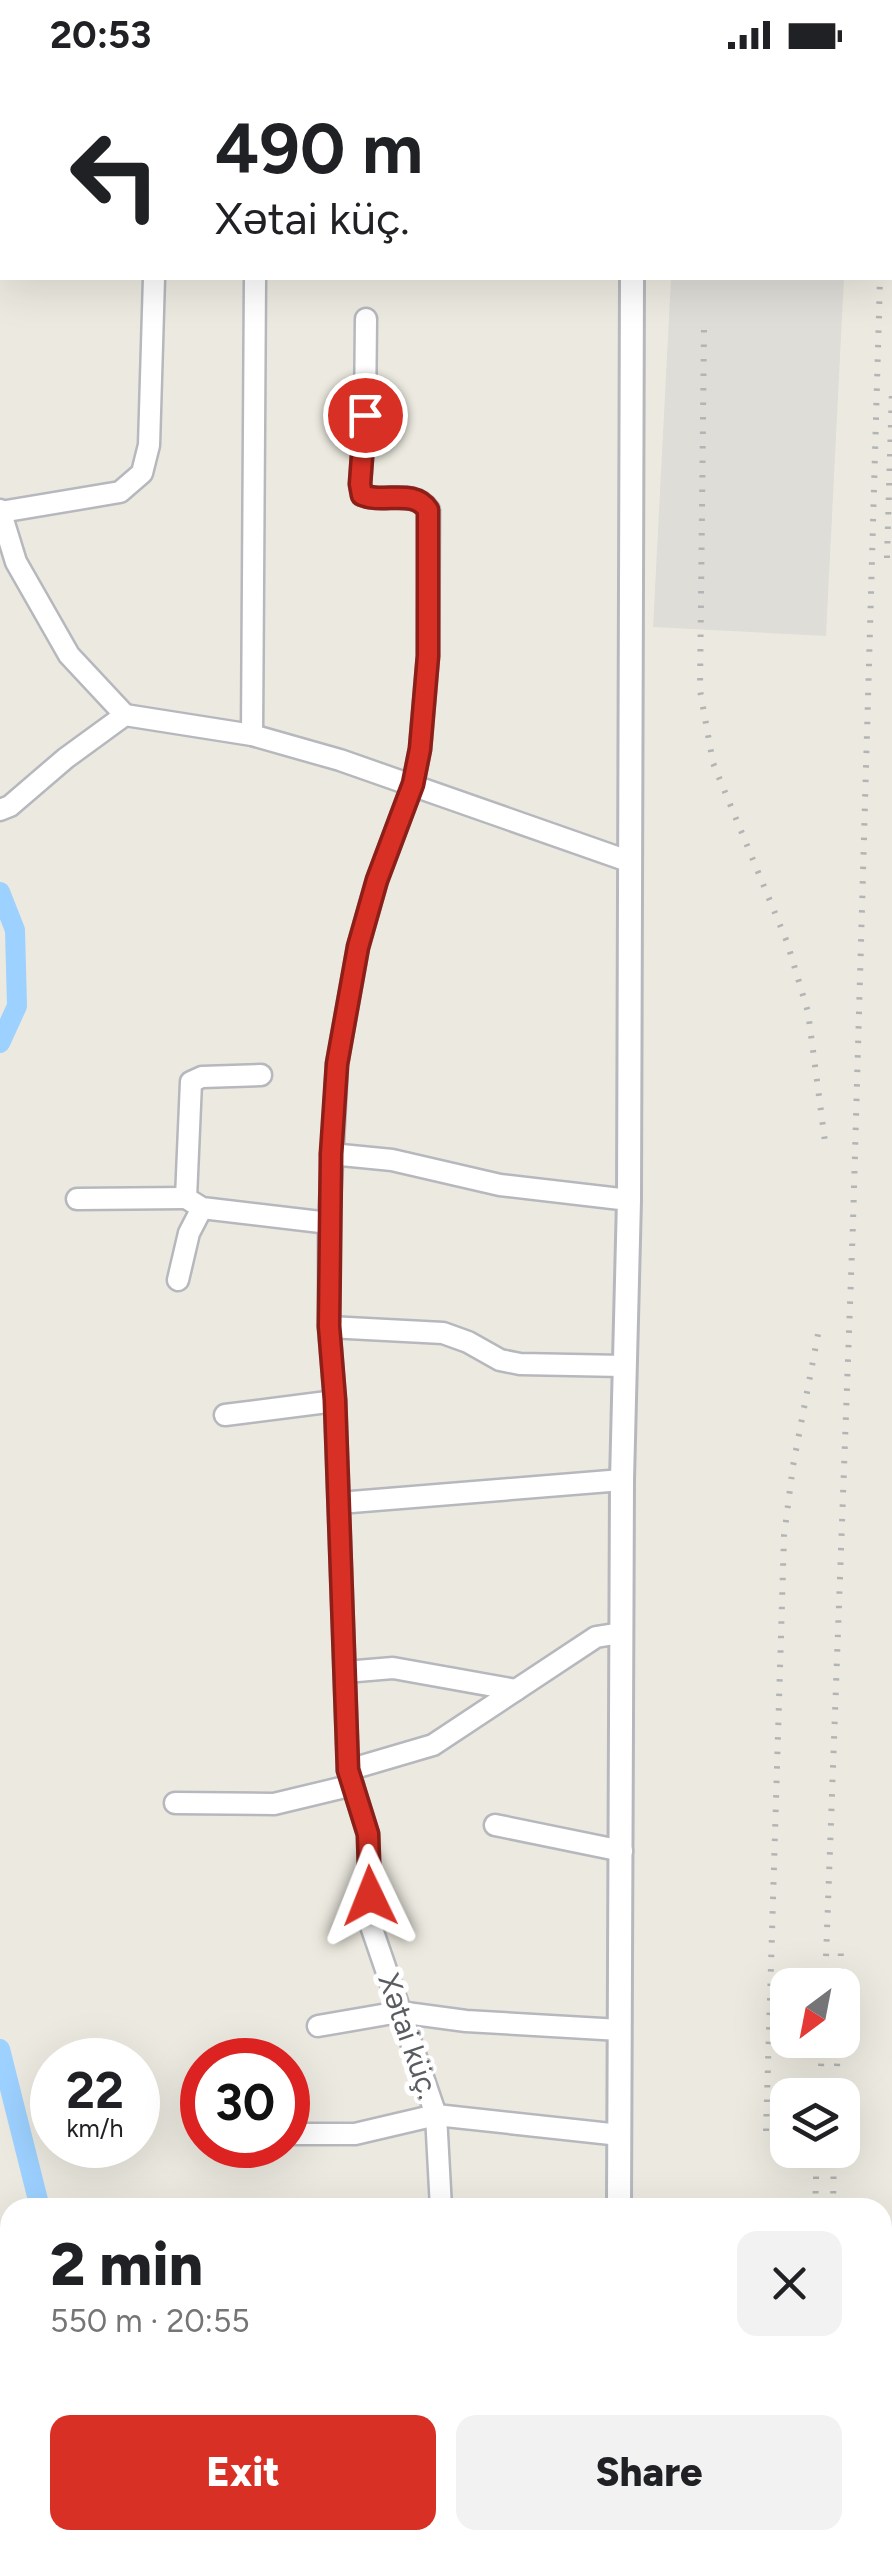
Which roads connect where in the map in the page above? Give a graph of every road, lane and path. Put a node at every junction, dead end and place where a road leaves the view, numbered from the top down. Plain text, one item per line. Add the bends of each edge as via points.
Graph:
1 (154, 280) edge
2 (256, 280) edge
3 (632, 280) edge
4 (366, 320) dead end
5 (0, 511) edge
6 (124, 715) junction
7 (252, 736) junction
8 (413, 784) junction
9 (5, 808) edge
10 (628, 861) junction
11 (261, 1075) dead end
12 (331, 1154) junction
13 (76, 1200) dead end
14 (629, 1200) junction
15 (194, 1203) junction
16 (329, 1224) junction
17 (178, 1280) dead end
18 (329, 1326) junction
19 (623, 1366) junction
20 (335, 1400) junction
21 (225, 1415) dead end
22 (622, 1480) junction
23 (338, 1502) junction
24 (622, 1633) junction
25 (345, 1672) junction
26 (516, 1690) junction
27 (351, 1778) junction
28 (175, 1803) dead end
29 (496, 1825) dead end
30 (622, 1850) junction
31 (399, 2012) junction
32 (318, 2026) dead end
33 (620, 2030) junction
34 (436, 2114) junction
35 (310, 2134) edge
36 (620, 2135) junction
37 (440, 2198) edge
38 (619, 2198) edge

1 - 5 street via 150,445 142,473 120,492
2 - 7 street
3 - 10 street
4 - 8 street, Xətai küç. via 362,495 413,498 428,510 428,656
5 - 6 street via 16,562 69,654
6 - 7 street
6 - 9 street
7 - 8 street
8 - 10 street
8 - 12 street, Xətai küç. via 358,947 337,1064
10 - 14 street
11 - 15 street via 191,1082
12 - 14 street
12 - 16 street, Xətai küç.
13 - 15 street
14 - 19 street
15 - 16 street
15 - 17 street
16 - 18 street, Xətai küç.
18 - 19 street via 443,1333 520,1364
18 - 20 street, Xətai küç.
19 - 22 street
20 - 21 street
20 - 23 street, Xətai küç.
22 - 23 street
22 - 24 street
23 - 25 street, Xətai küç.
24 - 26 street via 596,1637
24 - 30 street
25 - 26 street via 392,1668
25 - 27 street, Xətai küç.
26 - 27 street via 433,1745
27 - 28 street via 274,1804
27 - 31 street, Xətai küç. via 368,1834 371,1926
29 - 30 street
30 - 33 street
31 - 32 street
31 - 33 street
31 - 34 street, Xətai küç.
33 - 36 street
34 - 35 street via 355,2134
34 - 36 street
34 - 37 street, Xətai küç.
36 - 38 street

